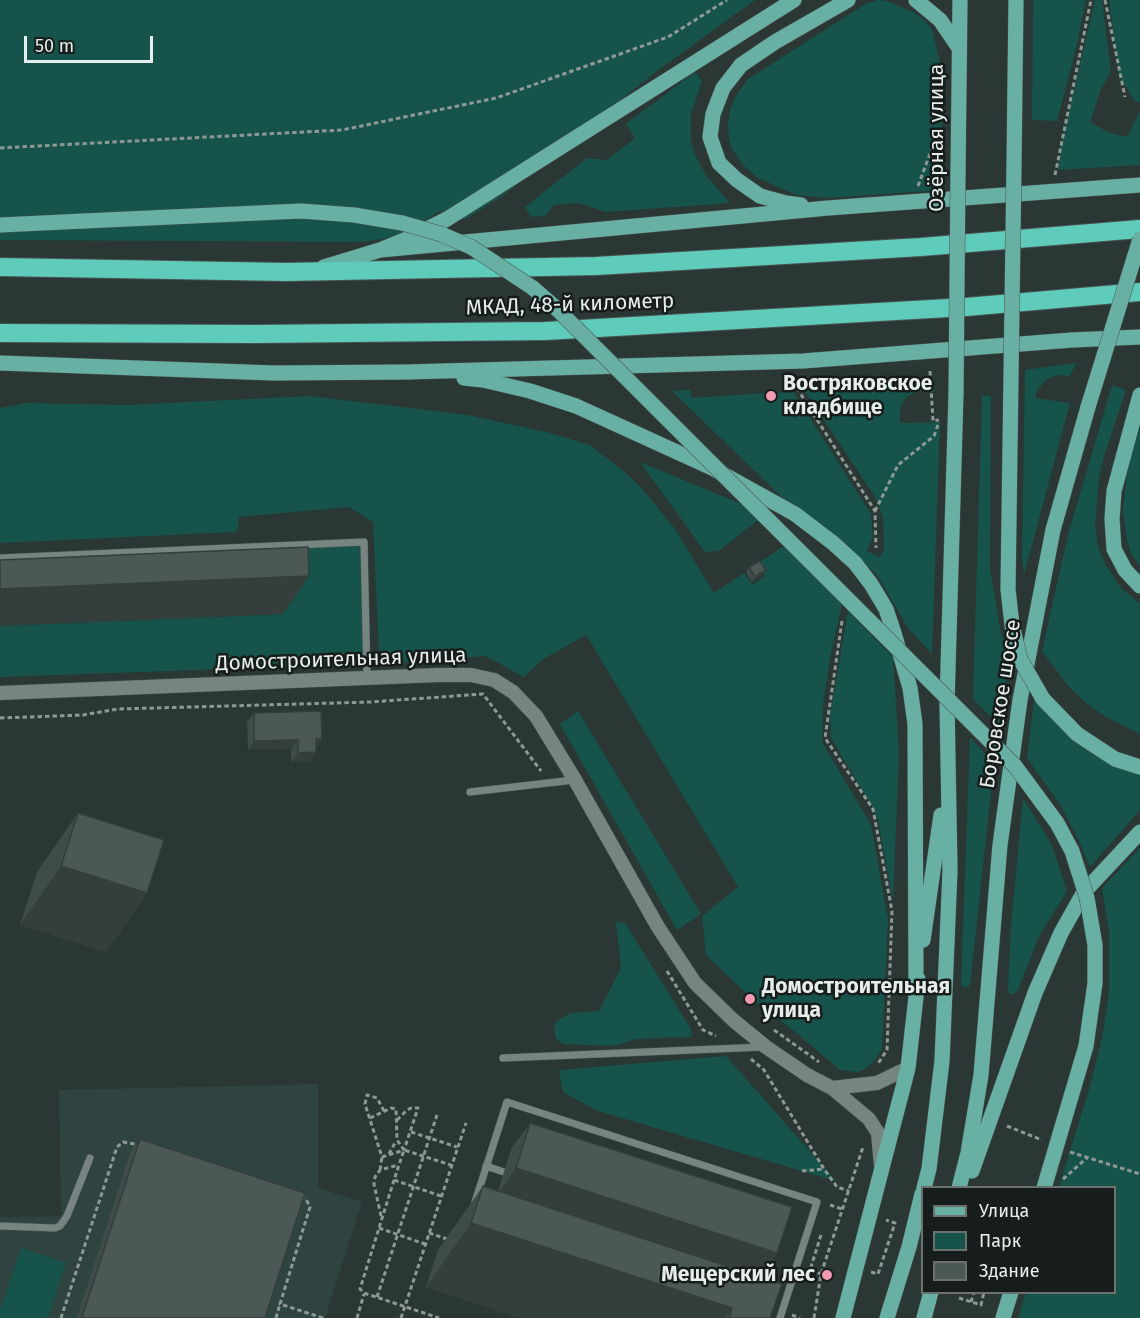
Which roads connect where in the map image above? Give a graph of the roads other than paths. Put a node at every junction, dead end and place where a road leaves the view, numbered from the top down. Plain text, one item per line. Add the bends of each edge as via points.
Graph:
1 (794, 0) edge
2 (848, 0) edge
3 (916, 0) edge
4 (960, 0) edge
5 (1016, 0) edge
6 (959, 48) junction
7 (1140, 186) edge
8 (828, 208) junction
9 (0, 225) edge
10 (1140, 229) edge
11 (1140, 238) edge
12 (380, 250) junction
13 (0, 267) edge
14 (286, 272) junction
15 (957, 276) joint
16 (1140, 292) edge
17 (0, 333) edge
18 (1140, 337) edge
19 (0, 363) edge
20 (406, 372) junction
21 (1140, 395) edge
22 (0, 558) edge
23 (1140, 586) edge
24 (367, 679) junction
25 (0, 693) edge
26 (1140, 767) edge
27 (946, 774) junction
28 (575, 780) junction
29 (470, 792) dead end
30 (1140, 832) edge
31 (916, 988) junction
32 (766, 1047) junction
33 (503, 1058) dead end
34 (908, 1068) junction
35 (832, 1088) junction
36 (90, 1158) dead end
37 (486, 1166) junction
38 (504, 1172) dead end
39 (882, 1172) junction
40 (925, 1186) edge
41 (960, 1186) edge
42 (967, 1186) edge
43 (1045, 1186) edge
44 (921, 1198) edge
45 (473, 1207) dead end
46 (0, 1226) edge
47 (931, 1294) edge
48 (1011, 1294) edge
49 (780, 1318) edge
50 (843, 1318) edge
51 (887, 1318) edge
52 (924, 1318) edge
53 (1003, 1318) edge

1 - 12 main road via 447,219
2 - 8 main road via 741,65 723,88 712,114 710,137 719,163 737,180 760,196
3 - 6 main road via 940,20
4 - 6 main road, Озёрная улица
5 - 26 main road, bridge via 1008,589 1012,625 1020,659 1043,699 1077,734 1115,759
6 - 15 main road, Озёрная улица, bridge
7 - 8 main road
8 - 12 main road
9 - 43 main road, bridge via 301,211 354,215 441,234 516,276 558,310 1015,766 1072,850 1087,898 1095,945 1095,983 1086,1046
10 - 14 highway, МКАД, 48-й километр via 921,247 596,266
11 - 41 main road, Боровское шоссе, bridge via 1053,530 1020,700 1000,845 981,1076
12 - 14 main road via 328,266
13 - 14 highway, МКАД, 48-й километр
15 - 27 main road, Боровское шоссе, bridge
16 - 17 highway, МКАД, 48-й километр via 966,307 545,331
18 - 20 main road via 803,361
19 - 20 main road via 273,373
20 - 31 main road via 483,380 576,406 754,489 795,514 855,563 886,609 910,688 915,724
21 - 23 main road via 1114,491 1112,519 1114,549 1125,570
22 - 24 lane via 364,543
24 - 25 street, Домостроительная улица
24 - 28 street, Домостроительная улица via 471,675 494,680 528,706
27 - 31 main road
27 - 40 main road, Боровское шоссе via 950,871 942,1061
28 - 29 lane
28 - 32 street, Домостроительная улица via 649,913 695,983
30 - 42 main road via 1084,892 1061,933 1035,993
31 - 34 main road
32 - 33 lane
32 - 35 street, Домостроительная улица
34 - 35 street via 877,1083
34 - 39 main road
35 - 39 street, Домостроительная улица via 869,1119 878,1133
36 - 46 lane via 60,1226
37 - 38 lane
37 - 45 lane
37 - 49 lane via 507,1102 817,1202
39 - 50 main road
44 - 51 main road
47 - 52 main road
48 - 53 main road

